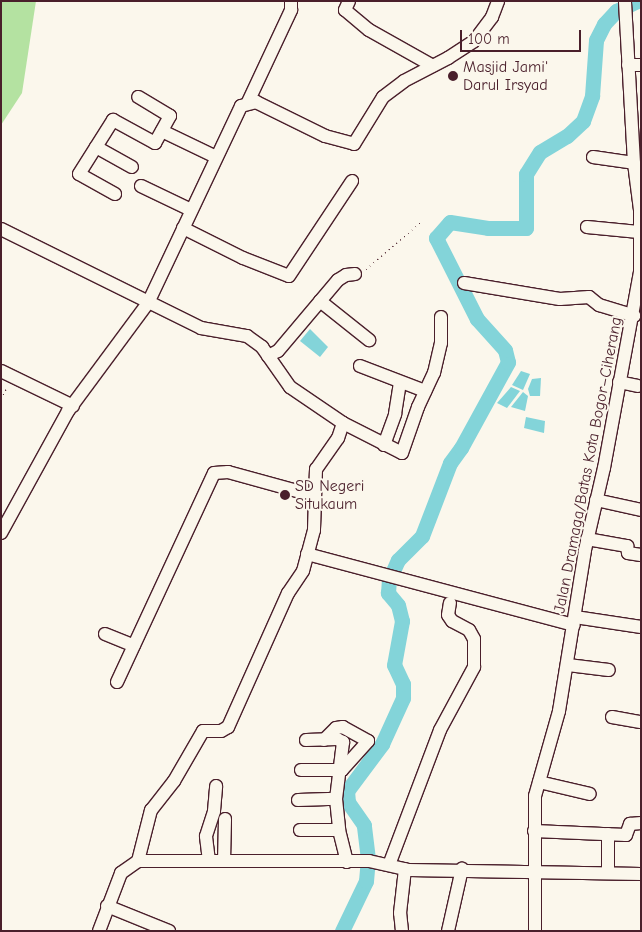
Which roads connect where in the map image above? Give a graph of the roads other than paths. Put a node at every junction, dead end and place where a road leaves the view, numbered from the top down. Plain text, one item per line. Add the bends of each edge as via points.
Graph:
1 (291, 1) edge
2 (349, 1) edge
3 (498, 1) edge
4 (626, 1) edge
5 (634, 65) edge
6 (433, 66) junction
7 (138, 97) dead end
8 (637, 101) edge
9 (248, 102) junction
10 (162, 131) junction
11 (96, 147) junction
12 (216, 157) junction
13 (593, 157) dead end
14 (634, 163) junction
15 (132, 167) dead end
16 (352, 181) dead end
17 (141, 186) dead end
18 (115, 194) dead end
19 (191, 210) junction
20 (641, 210) edge
21 (587, 227) dead end
22 (183, 228) junction
23 (1, 229) edge
24 (639, 232) junction
25 (640, 272) edge
26 (355, 274) road end
27 (464, 283) dead end
28 (320, 301) junction
29 (148, 303) junction
30 (634, 316) junction
31 (441, 317) dead end
32 (369, 340) dead end
33 (268, 356) junction
34 (360, 366) dead end
35 (7, 373) edge
36 (400, 382) junction
37 (619, 382) junction
38 (638, 386) dead end
39 (425, 391) junction
40 (73, 406) junction
41 (343, 423) junction
42 (384, 445) junction
43 (315, 496) junction
44 (596, 500) junction
45 (641, 510) edge
46 (1, 533) edge
47 (587, 539) junction
48 (307, 554) junction
49 (641, 555) edge
50 (450, 603) dead end
51 (574, 621) junction
52 (641, 627) edge
53 (105, 634) dead end
54 (134, 646) junction
55 (568, 665) junction
56 (609, 670) dead end
57 (116, 682) dead end
58 (612, 717) dead end
59 (641, 722) edge
60 (342, 734) junction
61 (306, 740) dead end
62 (301, 770) dead end
63 (342, 770) junction
64 (539, 782) junction
65 (216, 786) dead end
66 (590, 794) dead end
67 (336, 799) junction
68 (298, 800) dead end
69 (225, 819) dead end
70 (641, 823) edge
71 (300, 830) dead end
72 (339, 830) junction
73 (534, 831) junction
74 (608, 834) junction
75 (138, 861) junction
76 (209, 861) junction
77 (224, 861) junction
78 (350, 862) junction
79 (389, 865) junction
80 (405, 869) junction
81 (462, 869) junction
82 (537, 871) junction
83 (608, 873) junction
84 (641, 874) edge
85 (107, 906) junction
86 (99, 931) edge
87 (169, 931) edge
88 (402, 931) edge
89 (448, 931) edge
90 (535, 931) edge

1 - 9 street via 291,10
2 - 6 street via 345,10 369,30
3 - 6 street via 492,17 474,41
4 - 5 street, Jalan Dramaga/Batas Kota Bogor–Ciherang
5 - 8 street, Jalan Dramaga/Batas Kota Bogor–Ciherang
6 - 9 street via 404,80 383,97 354,144 325,136 280,112
7 - 10 street via 170,116
8 - 14 street, Jalan Dramaga/Batas Kota Bogor–Ciherang
9 - 12 street via 238,110
10 - 11 street via 155,143 113,120
10 - 12 street
11 - 15 street
11 - 18 street via 79,174
12 - 19 street
13 - 14 street
14 - 20 street, Jalan Dramaga/Batas Kota Bogor–Ciherang
16 - 22 street via 289,276 243,258
17 - 19 street
19 - 22 street
20 - 24 street, Jalan Dramaga/Batas Kota Bogor–Ciherang
21 - 24 street
22 - 29 street
23 - 29 street
24 - 25 street, Jalan Dramaga/Batas Kota Bogor–Ciherang
25 - 30 street, Jalan Dramaga/Batas Kota Bogor–Ciherang
26 - 28 street via 338,280
27 - 30 street via 560,300 588,297 599,305
28 - 32 street
28 - 33 street via 278,351
29 - 33 street via 201,328 239,333 262,347
29 - 40 street
30 - 37 street, Jalan Dramaga/Batas Kota Bogor–Ciherang
31 - 39 street via 436,368
33 - 41 street via 290,387
34 - 36 street
35 - 40 street
36 - 39 street
36 - 42 street via 395,414
37 - 38 street
37 - 44 street, Jalan Dramaga/Batas Kota Bogor–Ciherang
39 - 42 street via 402,453
40 - 46 street
41 - 42 street
41 - 43 street via 338,438 317,466
43 - 48 street via 314,530
43 - 54 street via 228,472 214,473
44 - 45 street
44 - 47 street, Jalan Dramaga/Batas Kota Bogor–Ciherang
47 - 49 street via 625,545 628,553
47 - 51 street, Jalan Dramaga/Batas Kota Bogor–Ciherang
48 - 51 street
48 - 75 street via 303,570 288,592 231,722 224,730 207,729 200,734 174,781 151,810
50 - 79 street via 448,615 452,621 469,630 474,638 474,667 440,730
51 - 52 street
51 - 55 street, Jalan Dramaga/Batas Kota Bogor–Ciherang
53 - 54 street
54 - 57 street
55 - 56 street
55 - 64 street, Jalan Dramaga/Batas Kota Bogor–Ciherang
58 - 59 street
60 - 61 street via 324,740
60 - 63 street
60 - 63 street via 368,741
62 - 63 street
63 - 67 street
64 - 66 street
64 - 73 street, Jalan Dramaga/Batas Kota Bogor–Ciherang
65 - 76 street via 214,811 206,836
67 - 68 street
67 - 72 street
69 - 77 street
70 - 74 street via 630,824 626,835
71 - 72 street
72 - 78 street
73 - 74 street
73 - 82 street, Jalan Dramaga/Batas Kota Bogor–Ciherang
74 - 83 street
75 - 76 street
75 - 85 street via 121,872
76 - 77 street
77 - 78 street
78 - 79 street
79 - 80 street
80 - 81 street
80 - 88 street via 400,913
81 - 82 street
81 - 89 street
82 - 83 street
82 - 90 street, Jalan Dramaga/Batas Kota Bogor–Ciherang
83 - 84 street
85 - 86 street
85 - 87 street

